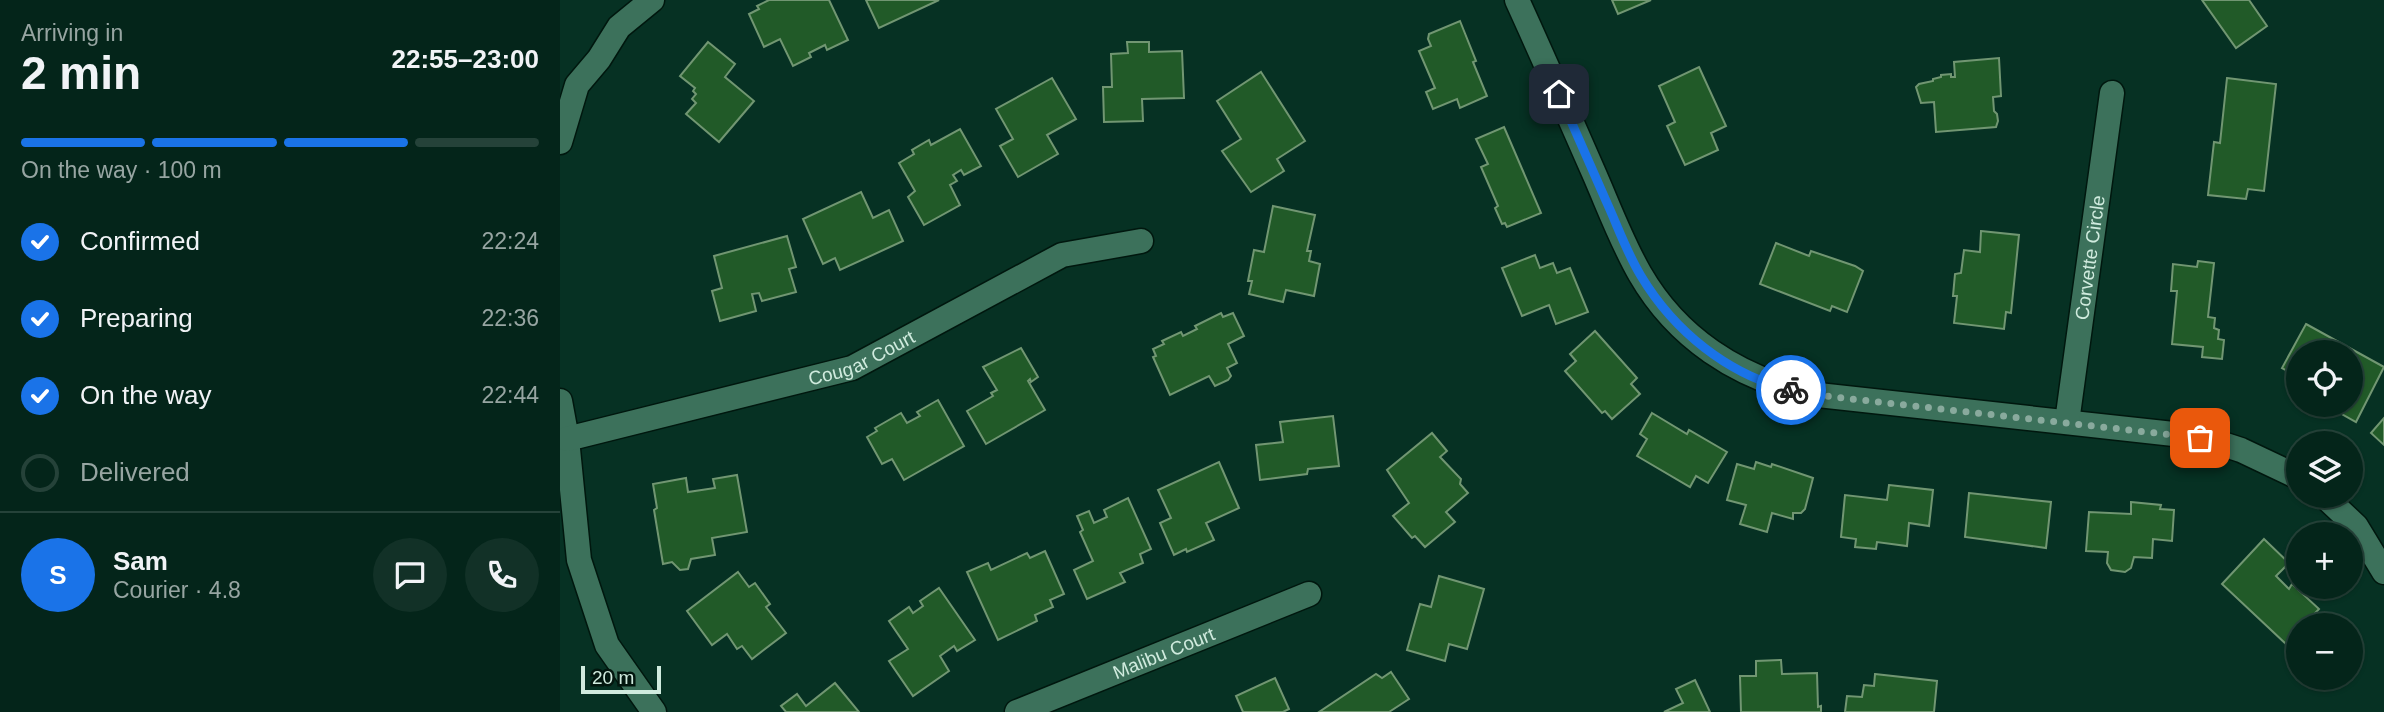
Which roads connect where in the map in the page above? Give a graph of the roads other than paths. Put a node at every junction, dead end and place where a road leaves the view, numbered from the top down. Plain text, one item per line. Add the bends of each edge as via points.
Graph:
1 (652, 0) edge
2 (1517, 0) edge
3 (2112, 93) dead end
4 (560, 142) edge
5 (1140, 241) dead end
6 (560, 401) edge
7 (2067, 422) junction
8 (567, 439) junction
9 (2286, 471) edge
10 (2337, 508) edge
11 (2384, 572) edge
12 (1309, 594) dead end
13 (654, 712) edge
14 (1017, 712) edge

1 - 4 street via 619,27 577,85
2 - 7 street via 1640,275 1670,316 1701,345 1752,376 1809,394
3 - 7 street, Corvette Circle
5 - 8 street, Cougar Court via 1062,255 852,368
6 - 8 street
7 - 9 street via 2209,439
8 - 13 street via 579,560 607,646
10 - 11 street via 2356,526
12 - 14 street, Malibu Court

